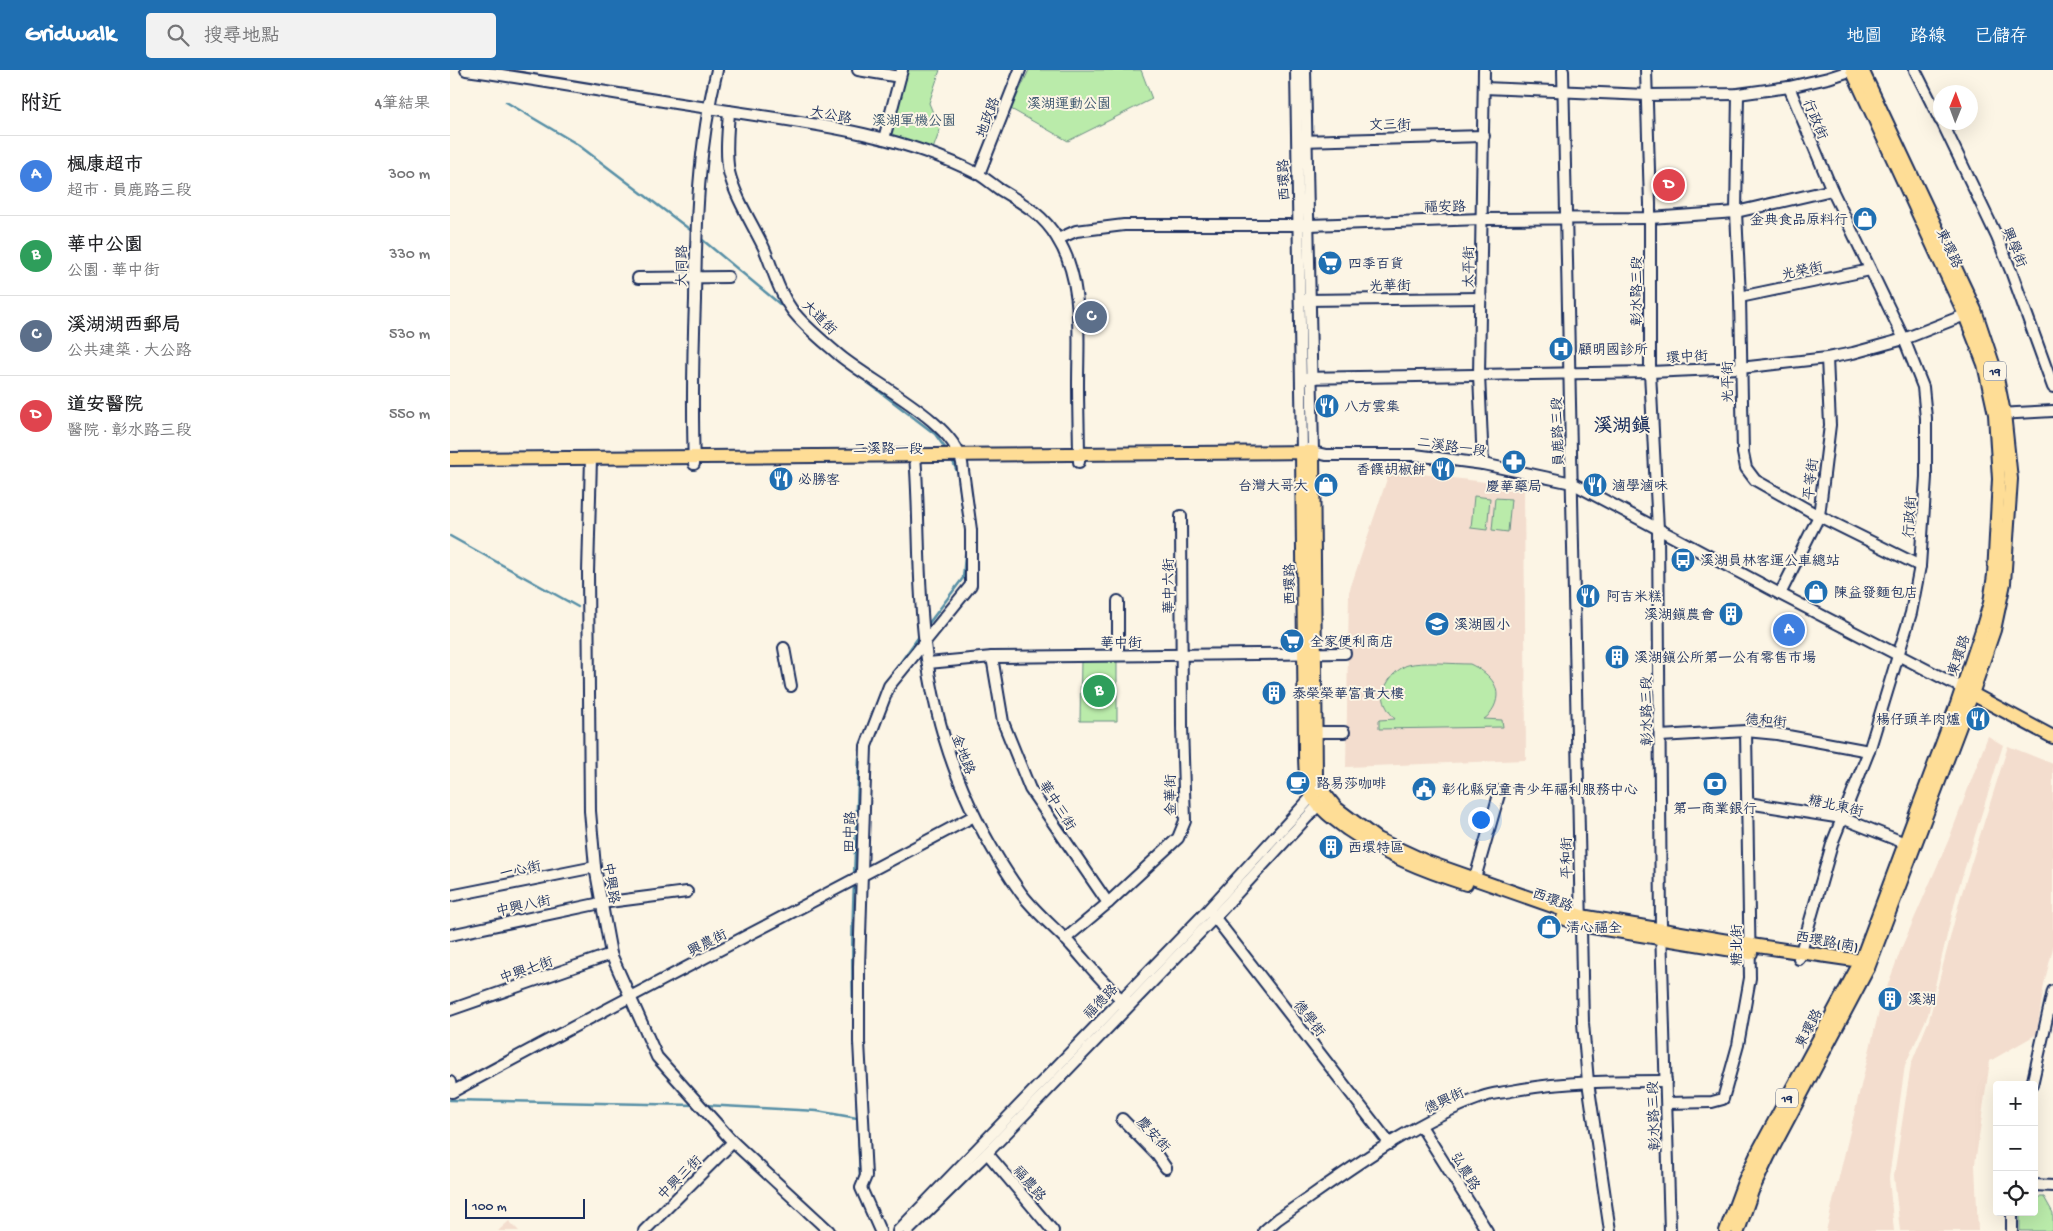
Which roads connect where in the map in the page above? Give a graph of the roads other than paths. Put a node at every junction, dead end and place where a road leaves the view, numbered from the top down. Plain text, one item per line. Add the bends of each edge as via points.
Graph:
1 (466, 70) edge
2 (717, 70) edge
3 (858, 70) edge
4 (1020, 70) edge
5 (1296, 70) edge
6 (1305, 70) edge
7 (1312, 70) edge
8 (1484, 70) edge
9 (1563, 70) edge
10 (1646, 70) edge
11 (1852, 70) edge
12 (1862, 70) edge
13 (1915, 70) edge
14 (901, 73) edge
15 (1789, 87) junction
16 (1484, 88) junction
17 (1563, 90) junction
18 (1738, 94) junction
19 (1647, 95) junction
20 (1933, 105) edge
21 (708, 108) junction
22 (729, 111) junction
23 (1945, 130) edge
24 (1484, 136) junction
25 (884, 139) junction
26 (1301, 141) junction
27 (979, 174) junction
28 (1832, 190) junction
29 (1736, 212) junction
30 (1568, 218) junction
31 (1650, 218) junction
32 (1482, 219) junction
33 (1304, 225) junction
34 (1058, 239) junction
35 (1870, 270) junction
36 (728, 277) dead end
37 (638, 278) dead end
38 (695, 278) junction
39 (1740, 297) junction
40 (1481, 298) junction
41 (1305, 300) junction
42 (1970, 312) junction
43 (1904, 339) junction
44 (1827, 358) junction
45 (1740, 368) junction
46 (1650, 372) junction
47 (1569, 373) junction
48 (1480, 375) junction
49 (1306, 377) junction
50 (2053, 387) edge
51 (2053, 411) edge
52 (2000, 414) junction
53 (1307, 456) junction
54 (1079, 458) junction
55 (450, 459) edge
56 (916, 459) junction
57 (955, 459) junction
58 (693, 460) junction
59 (591, 462) junction
60 (1483, 464) junction
61 (450, 467) edge
62 (1572, 482) junction
63 (1181, 516) dead end
64 (1819, 516) junction
65 (1658, 529) junction
66 (1920, 566) junction
67 (1780, 594) junction
68 (1118, 601) dead end
69 (924, 642) junction
70 (784, 648) dead end
71 (1345, 653) dead end
72 (1309, 654) junction
73 (1118, 655) junction
74 (1182, 655) junction
75 (1900, 655) junction
76 (992, 657) junction
77 (928, 663) junction
78 (791, 686) dead end
79 (1967, 691) junction
80 (1746, 731) junction
81 (1315, 732) junction
82 (1344, 732) dead end
83 (1660, 736) junction
84 (2053, 737) edge
85 (1869, 751) junction
86 (1500, 791) dead end
87 (1320, 796) junction
88 (1748, 803) junction
89 (974, 816) junction
90 (1842, 818) junction
91 (1909, 845) junction
92 (595, 867) junction
93 (861, 877) junction
94 (1475, 878) junction
95 (687, 892) dead end
96 (450, 896) edge
97 (602, 903) junction
98 (1108, 903) junction
99 (1211, 914) junction
100 (1580, 920) junction
101 (450, 934) edge
102 (1662, 934) junction
103 (1065, 938) junction
104 (1750, 949) junction
105 (611, 954) junction
106 (1799, 955) junction
107 (1862, 966) junction
108 (2053, 991) edge
109 (629, 996) junction
110 (1124, 1002) junction
111 (450, 1010) edge
112 (1666, 1081) junction
113 (2033, 1081) edge
114 (1588, 1082) junction
115 (451, 1087) edge
116 (1666, 1103) junction
117 (1122, 1119) dead end
118 (1421, 1126) junction
119 (733, 1142) junction
120 (1390, 1144) junction
121 (986, 1154) junction
122 (1166, 1168) dead end
123 (2038, 1185) edge
124 (2053, 1186) edge
125 (2012, 1216) edge
126 (644, 1231) edge
127 (829, 1231) edge
128 (880, 1231) edge
129 (898, 1231) edge
130 (908, 1231) edge
131 (1053, 1231) edge
132 (1264, 1231) edge
133 (1487, 1231) edge
134 (1610, 1231) edge
135 (1670, 1231) edge
136 (1726, 1231) edge
137 (1738, 1231) edge
138 (2012, 1231) edge

1 - 21 street, 大公路
2 - 21 street, 大同路
3 - 14 street
4 - 27 street, 地政路
5 - 6 street
5 - 26 street, 西環路
6 - 7 street
6 - 26 street, 西環路
8 - 16 street, 太平街
9 - 17 street, 員鹿路三段
10 - 19 street, 彰水路三段
11 - 15 street
11 - 42 main road, 東環路 / 19
12 - 42 main road, 東環路 / 19
13 - 20 street, 興學街
14 - 25 street
15 - 18 street
15 - 28 street, 行政街
16 - 17 street
16 - 24 street, 太平街
17 - 19 street
17 - 30 street, 員鹿路三段
18 - 19 street
18 - 29 street, 光平街
19 - 31 street, 彰水路三段
21 - 22 street, 大公路
21 - 38 street, 大同路 via 703,138
22 - 25 street, 大公路
22 - 57 street, 大道街 via 729,172 792,310 840,356 940,426
23 - 50 street, 興學街 via 2008,263
24 - 26 street, 文三街
24 - 32 street, 太平街
25 - 27 street, 大公路
26 - 33 street, 西環路
27 - 34 street, 大公路 via 1044,219
28 - 29 street, 福安路
28 - 35 street, 行政街
29 - 31 street, 福安路
29 - 39 street, 光平街
30 - 31 street, 福安路
30 - 32 street, 福安路
30 - 47 street, 員鹿路三段
31 - 46 street, 彰水路三段
32 - 33 street, 福安路
32 - 40 street, 太平街
33 - 34 street, 福安路 via 1124,225 1076,231
33 - 41 street, 西環路
34 - 54 street, 大公路 via 1069,264 1078,305
35 - 39 street, 光榮街
35 - 43 street, 行政街
36 - 38 street
37 - 38 street
38 - 58 street, 大同路
39 - 45 street, 光平街
40 - 41 street, 光華街
40 - 48 street, 太平街
41 - 49 street, 西環路
42 - 43 street, 環中街
42 - 52 main road, 東環路 / 19 via 1996,373
43 - 44 street, 環中街
43 - 66 street, 行政街 via 1923,387 1926,418
44 - 45 street, 環中街
44 - 64 street, 平等街 via 1830,425
45 - 46 street, 環中街
45 - 64 street, 光平街 via 1742,453 1746,468 1755,480
46 - 47 street, 環中街
46 - 65 street, 彰水路三段
47 - 48 street, 環中街
47 - 62 street, 員鹿路三段
48 - 49 street, 環中街
48 - 60 street, 太平街
49 - 53 street, 西環路
51 - 52 street
52 - 79 main road, 東環路 / 19 via 2010,479 2004,583 1994,630
53 - 54 main road, 二溪路一段
53 - 60 street, 二溪路一段 via 1415,455
53 - 72 main road, 西環路
54 - 57 main road, 二溪路一段
55 - 59 main road, 二溪路一段
56 - 57 main road, 二溪路一段
56 - 58 main road, 二溪路一段
56 - 69 street, 金地路
57 - 69 street, 田中路 via 971,530 970,585
58 - 59 main road, 二溪路一段
59 - 61 main road, 二溪路一段
59 - 92 street, 中興路 via 588,573 590,811
60 - 62 street, 二溪路一段
62 - 65 street, 員鹿路三段
62 - 100 street, 平和街
63 - 74 street, 華中六街
64 - 66 street, 光平街
64 - 67 street, 平等街
65 - 67 street, 員鹿路三段
65 - 83 street, 彰水路三段
66 - 75 street, 行政街
67 - 75 street, 員鹿路三段
68 - 73 street
69 - 77 street, 金地路
69 - 93 street, 田中路 via 889,686 866,746
70 - 78 street
71 - 72 street, 華中街
72 - 74 street, 華中街
72 - 81 main road, 西環路
72 - 87 main road, 西環路 via 1306,768 1308,784
73 - 74 street, 華中街
73 - 76 street, 華中街
74 - 98 street, 金華街 via 1183,829 1178,838
75 - 79 street, 員鹿路三段
75 - 85 street, 行政街
76 - 77 street, 華中街
76 - 98 street, 華中三街 via 1003,722 1030,789
77 - 89 street, 金地路 via 946,746
79 - 84 main road
79 - 91 main road, 東環路 / 19
80 - 83 street, 德和街
80 - 85 street, 德和街
80 - 88 street, 糖北街
81 - 82 street
81 - 87 main road, 西環路 via 1316,777
83 - 102 street, 彰水路三段
85 - 90 street, 行政街
86 - 94 street
87 - 94 main road, 西環路 via 1377,839 1427,862
87 - 99 street, 福德路
87 - 100 main road, 西環路 via 1329,816 1370,845 1422,870
88 - 90 street, 糖北東街
88 - 104 street, 糖北街
89 - 93 street, 興農街
89 - 103 street, 金地路 via 1021,893
90 - 91 street, 糖北東街
90 - 106 street, 行政街 via 1832,840
91 - 107 main road, 東環路 / 19
92 - 96 street, 一心街
92 - 97 street, 中興路
93 - 109 street, 興農街
93 - 128 street, 田中路 via 859,1042 866,1176 861,1188
94 - 100 main road, 西環路
95 - 97 street, 中興八街
97 - 101 street, 中興八街
97 - 105 street, 中興路
98 - 103 street
99 - 110 street, 福德路
99 - 120 street, 德學街
100 - 102 main road, 西環路(南)
100 - 114 street, 平和街
102 - 104 main road, 西環路(南)
102 - 112 street, 彰水路三段
103 - 110 street, 金地路
104 - 106 main road, 西環路(南)
104 - 116 street, 糖北街 via 1750,978 1738,1045 1723,1099
105 - 109 street, 中興路
105 - 111 street, 中興七街
106 - 107 main road, 西環路(南)
107 - 136 main road, 東環路 / 19 via 1758,1150
107 - 137 main road, 東環路 / 19 via 1752,1191
108 - 113 street
109 - 115 street, 興農街
109 - 119 street, 中興路 via 657,1057
110 - 121 street, 福德路
110 - 129 street, 福德路
112 - 114 street, 德興街
112 - 116 street, 彰水路三段
114 - 118 street, 德興街 via 1544,1084 1483,1096
114 - 134 street, 平和街
116 - 135 street, 彰水路三段
117 - 122 street, 慶安街
118 - 120 street, 德興街
118 - 133 street, 弘農路
119 - 126 street, 中興三街
119 - 127 street, 中興路
120 - 132 street, 德興街
121 - 130 street, 福德路
121 - 131 street, 福農路
123 - 124 street
125 - 138 street

